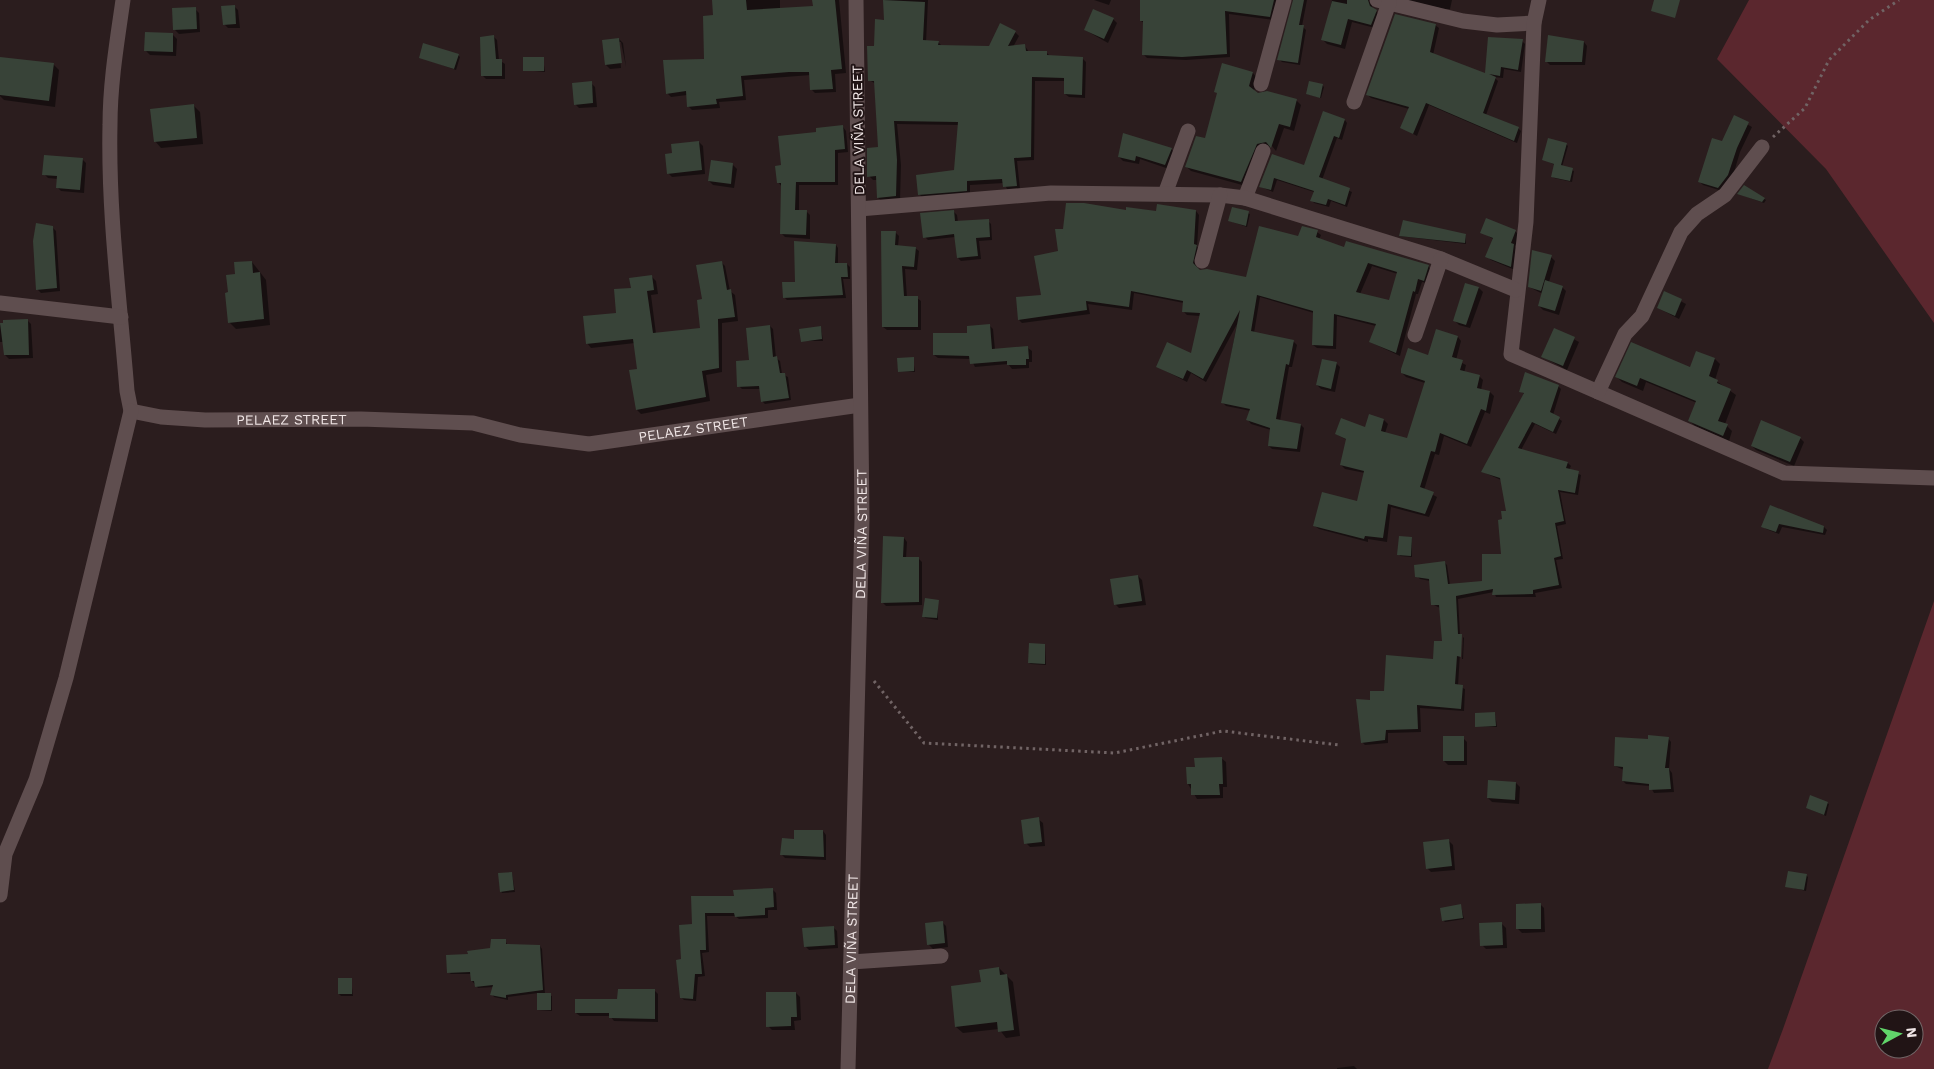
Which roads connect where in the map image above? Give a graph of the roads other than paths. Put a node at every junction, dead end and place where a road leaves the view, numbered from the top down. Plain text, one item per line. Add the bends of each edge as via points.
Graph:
1 (123, 0) edge
2 (856, 0) edge
3 (1284, 0) edge
4 (1539, 0) edge
5 (1383, 2) edge
6 (1534, 23) junction
7 (1261, 84) dead end
8 (1354, 102) dead end
9 (1188, 131) dead end
10 (1762, 146) road end
11 (1263, 152) dead end
12 (1165, 194) junction
13 (1220, 195) junction
14 (1245, 198) junction
15 (859, 209) junction
16 (1441, 258) junction
17 (1202, 261) dead end
18 (1516, 290) junction
19 (0, 303) edge
20 (121, 317) junction
21 (1414, 335) dead end
22 (1598, 392) junction
23 (860, 405) junction
24 (131, 411) junction
25 (1934, 478) edge
26 (0, 895) edge
27 (941, 956) dead end
28 (851, 962) junction
29 (848, 1069) edge

1 - 20 street via 112,75 110,126
2 - 15 street, DELA VIÑA STREET
3 - 7 street
4 - 6 street
5 - 6 street via 1463,21 1497,25
5 - 8 street
6 - 18 street via 1526,222
9 - 12 street
10 - 22 street via 1725,194 1697,214 1681,232 1642,316 1625,334
11 - 14 street
12 - 13 street
12 - 15 street via 1050,193
13 - 14 street
13 - 17 street
14 - 16 street
15 - 23 street, DELA VIÑA STREET
16 - 18 street
16 - 21 street
18 - 22 street via 1511,354
19 - 20 street
20 - 24 street via 126,391
22 - 25 street via 1784,473
23 - 24 street, PELAEZ STREET via 590,444 520,436 473,423 361,419 205,420
23 - 28 street, DELA VIÑA STREET via 862,519
24 - 26 street via 66,678 36,780 5,854
27 - 28 street
28 - 29 street, DELA VIÑA STREET

